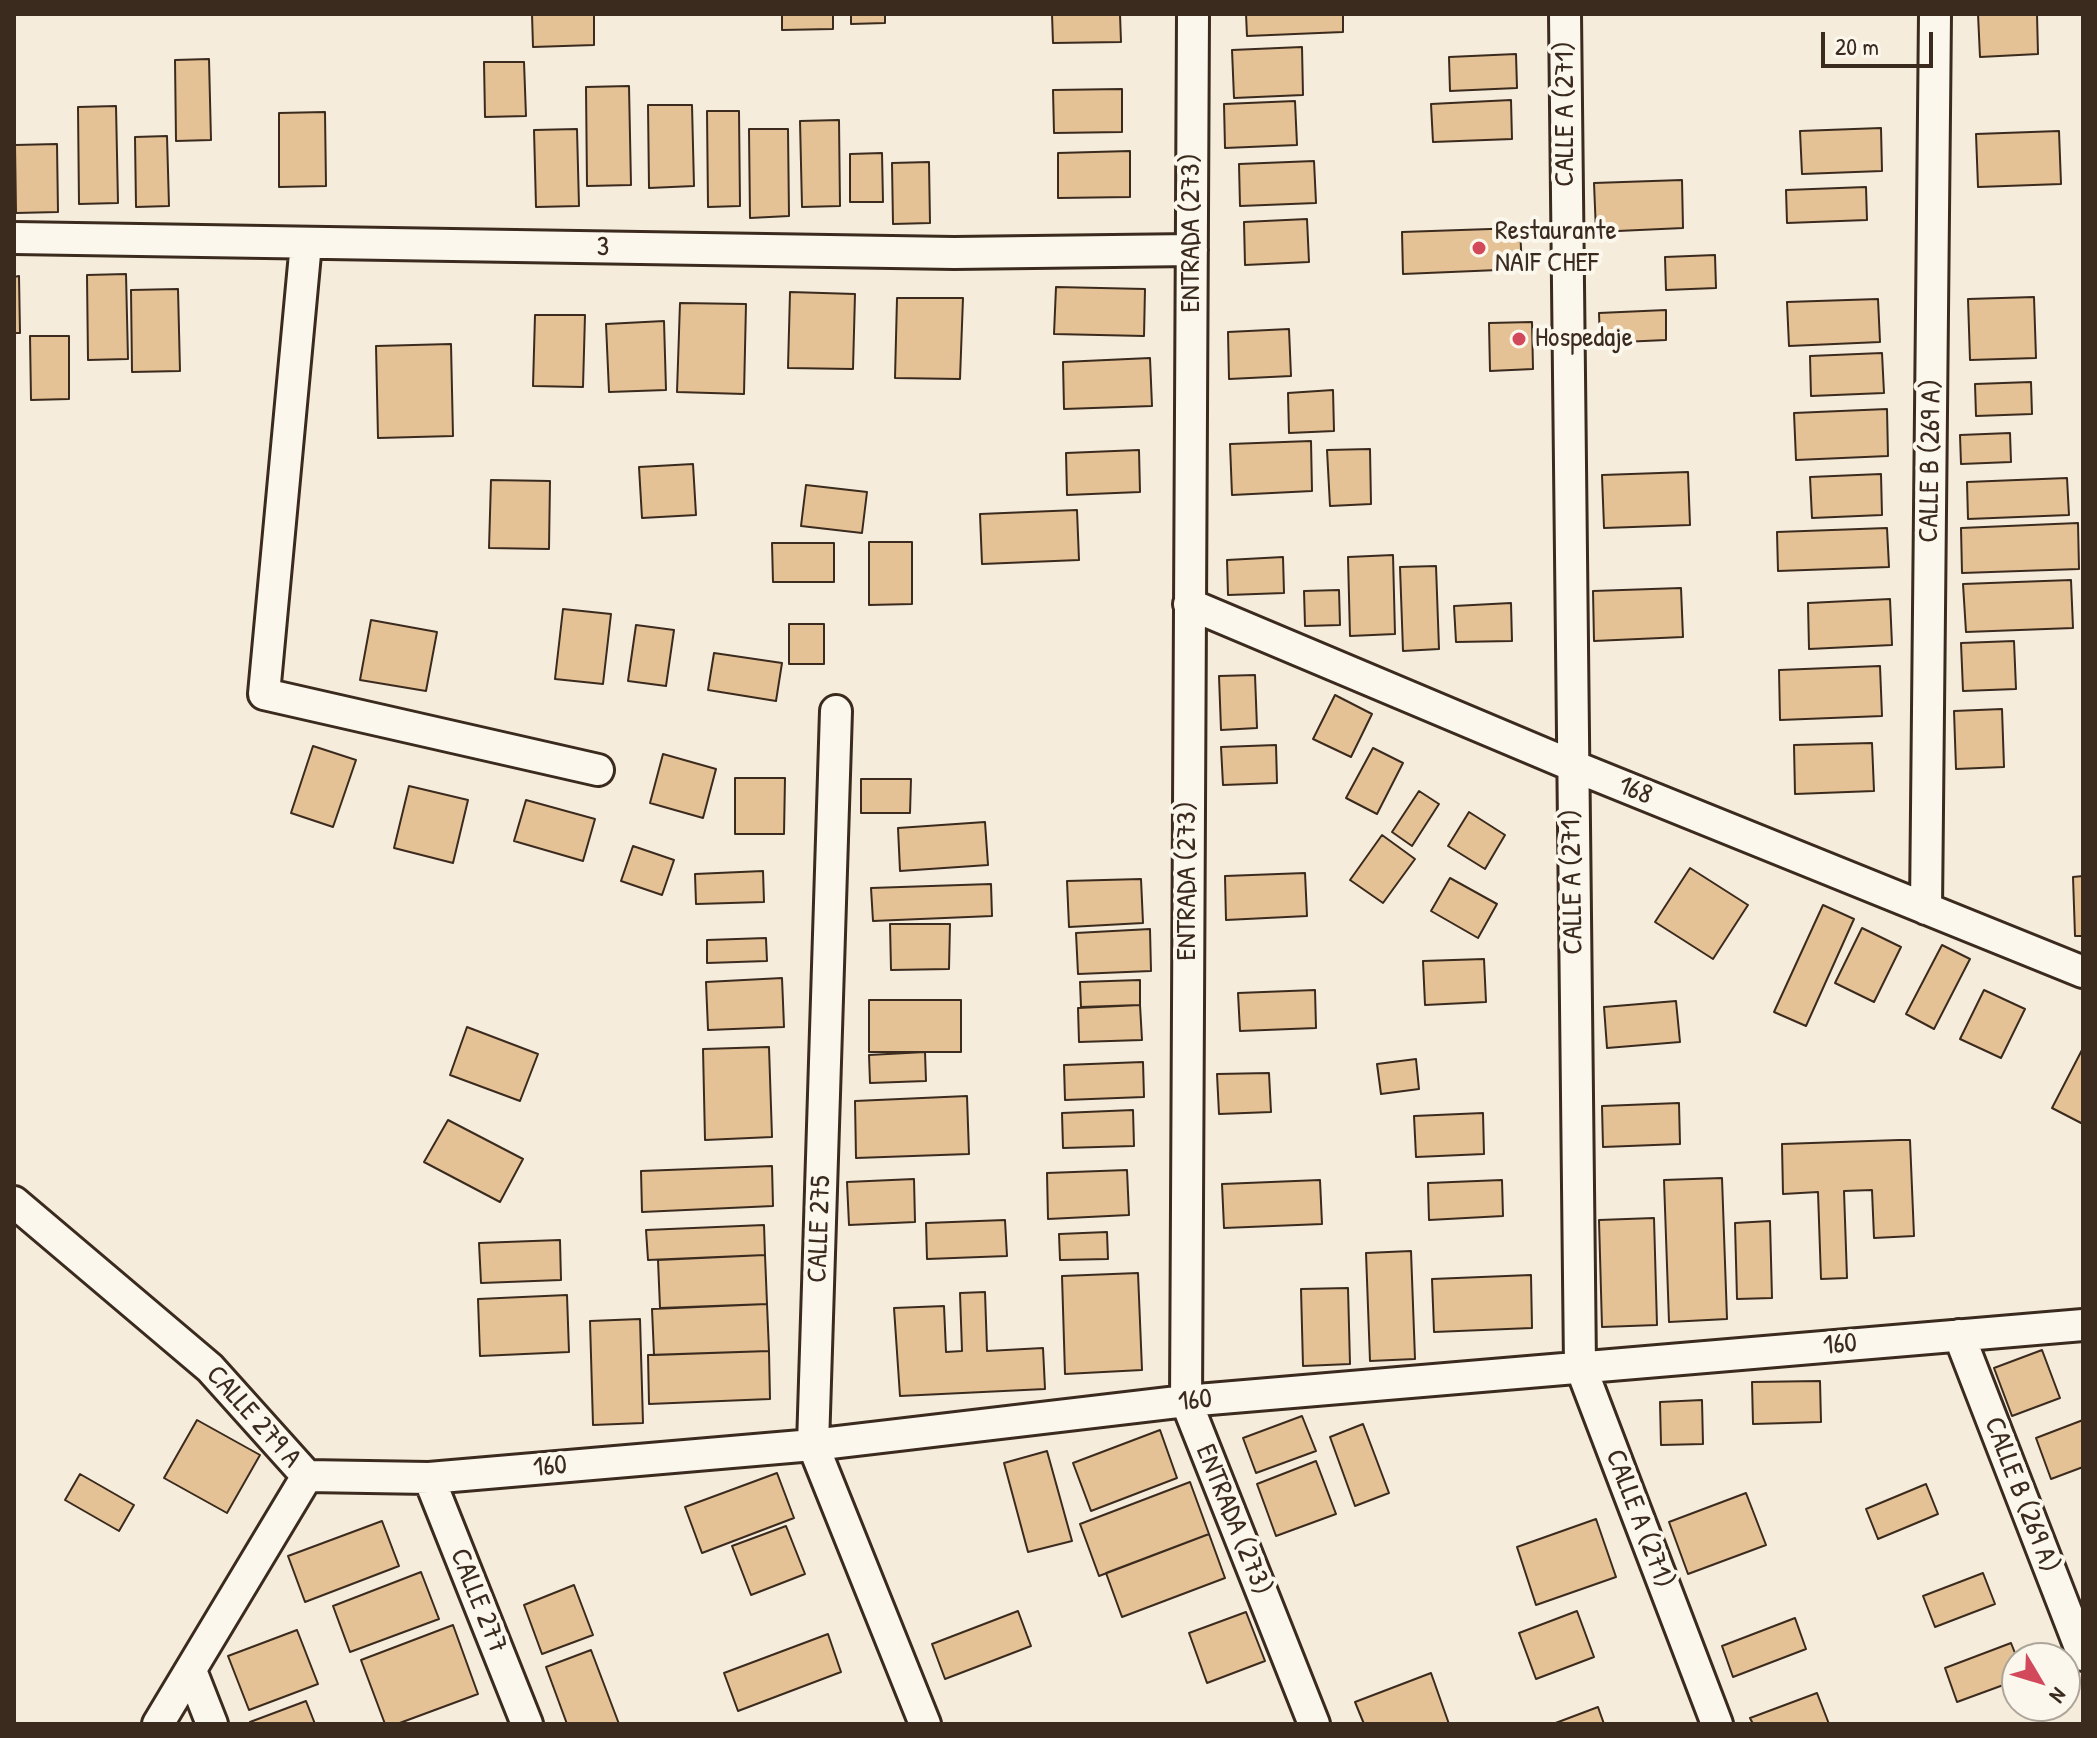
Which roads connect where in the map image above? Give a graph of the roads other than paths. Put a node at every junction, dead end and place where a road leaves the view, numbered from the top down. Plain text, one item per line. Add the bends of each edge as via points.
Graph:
1 (1193, 14) edge
2 (1565, 14) edge
3 (1935, 14) edge
4 (14, 238) edge
5 (306, 243) junction
6 (1192, 250) junction
7 (1189, 604) junction
8 (836, 711) dead end
9 (1571, 765) junction
10 (598, 770) dead end
11 (1926, 909) junction
12 (2083, 972) edge
13 (14, 1202) edge
14 (2083, 1325) edge
15 (1959, 1335) junction
16 (1580, 1365) junction
17 (1186, 1401) junction
18 (813, 1445) junction
19 (307, 1476) junction
20 (429, 1478) junction
21 (2083, 1655) edge
22 (192, 1673) junction
23 (158, 1724) edge
24 (212, 1724) edge
25 (527, 1724) edge
26 (925, 1724) edge
27 (1314, 1724) edge
28 (1717, 1724) edge

1 - 6 street, ENTRADA (273)
2 - 9 street, CALLE A (271)
3 - 11 street, CALLE B (269 A)
4 - 5 street, 3
5 - 6 street, 3 via 954,253
5 - 10 street via 264,694
6 - 7 street, ENTRADA (273)
7 - 9 street, 168
7 - 17 street, ENTRADA (273)
8 - 18 street, CALLE 275
9 - 11 street, 168
9 - 16 street, CALLE A (271)
11 - 12 street, 168
13 - 19 street, CALLE 279 A via 210,1368
14 - 15 street, 160
15 - 16 street, 160
15 - 21 street, CALLE B (269 A)
16 - 17 street, 160
16 - 28 street, CALLE A (271)
17 - 18 street, 160
17 - 27 street, ENTRADA (273)
18 - 20 street, 160
18 - 26 street, CALLE 275
19 - 20 street, 160
19 - 22 street, CALLE 279 A
20 - 25 street, CALLE 277
22 - 23 street, CALLE 279 A
22 - 24 street

